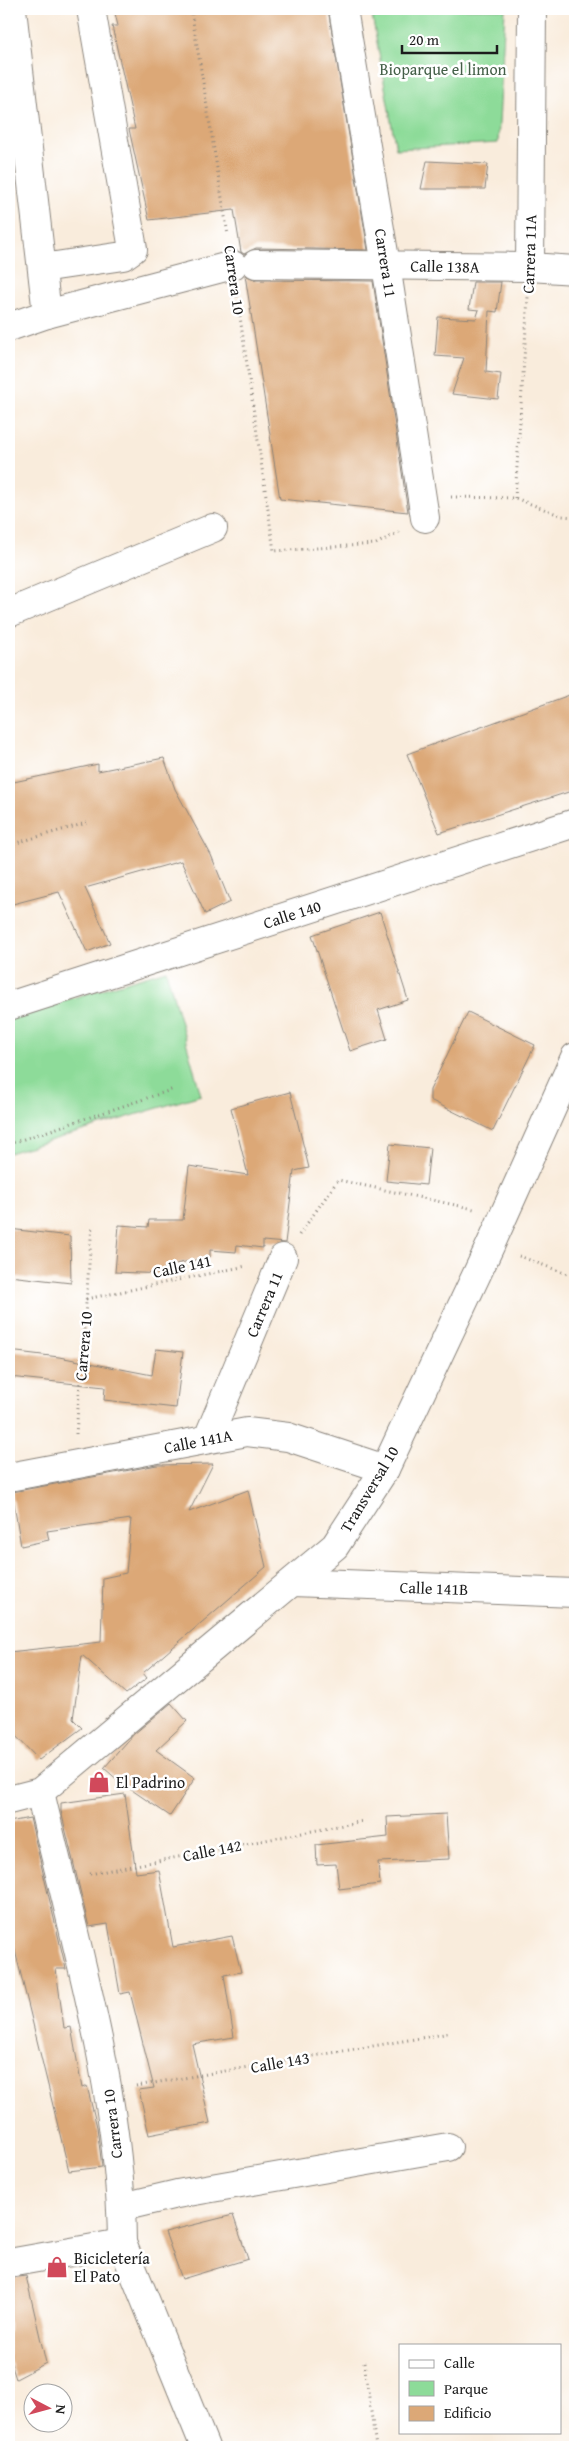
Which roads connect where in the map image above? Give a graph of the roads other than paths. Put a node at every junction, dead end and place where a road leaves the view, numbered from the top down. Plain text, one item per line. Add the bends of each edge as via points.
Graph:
1 (12, 9) edge
2 (91, 9) edge
3 (343, 9) edge
4 (532, 9) edge
5 (386, 265) junction
6 (530, 267) junction
7 (42, 268) junction
8 (575, 270) edge
9 (47, 314) junction
10 (9, 327) edge
11 (425, 518) dead end
12 (213, 528) dead end
13 (9, 613) edge
14 (575, 823) edge
15 (9, 1006) edge
16 (575, 1056) edge
17 (283, 1258) road end
18 (208, 1438) junction
19 (385, 1469) junction
20 (9, 1477) edge
21 (293, 1582) junction
22 (575, 1593) edge
23 (40, 1792) junction
24 (9, 1800) edge
25 (448, 2147) dead end
26 (122, 2207) junction
27 (122, 2243) junction
28 (9, 2263) edge
29 (205, 2447) edge

1 - 7 street
2 - 7 street via 132,249 123,256
3 - 5 street, Carrera 11
4 - 6 street, Carrera 11A
5 - 6 street, Calle 138A
5 - 9 street, Calle 138A via 244,264
5 - 11 street, Carrera 11
6 - 8 street, Calle 138A
7 - 9 street
9 - 10 street, Calle 138A
12 - 13 street
14 - 15 street, Calle 140
16 - 19 street, Transversal 10
17 - 18 street, Carrera 11
18 - 19 street, Calle 141A via 247,1432 288,1437
18 - 20 street, Calle 141A
19 - 21 street, Transversal 10 via 335,1546
21 - 22 street, Calle 141B
21 - 23 street, Transversal 10
23 - 24 street
23 - 26 street, Carrera 10 via 109,2091
25 - 26 street via 177,2194
26 - 27 street, Carrera 10
27 - 28 street
27 - 29 street, Carrera 10

